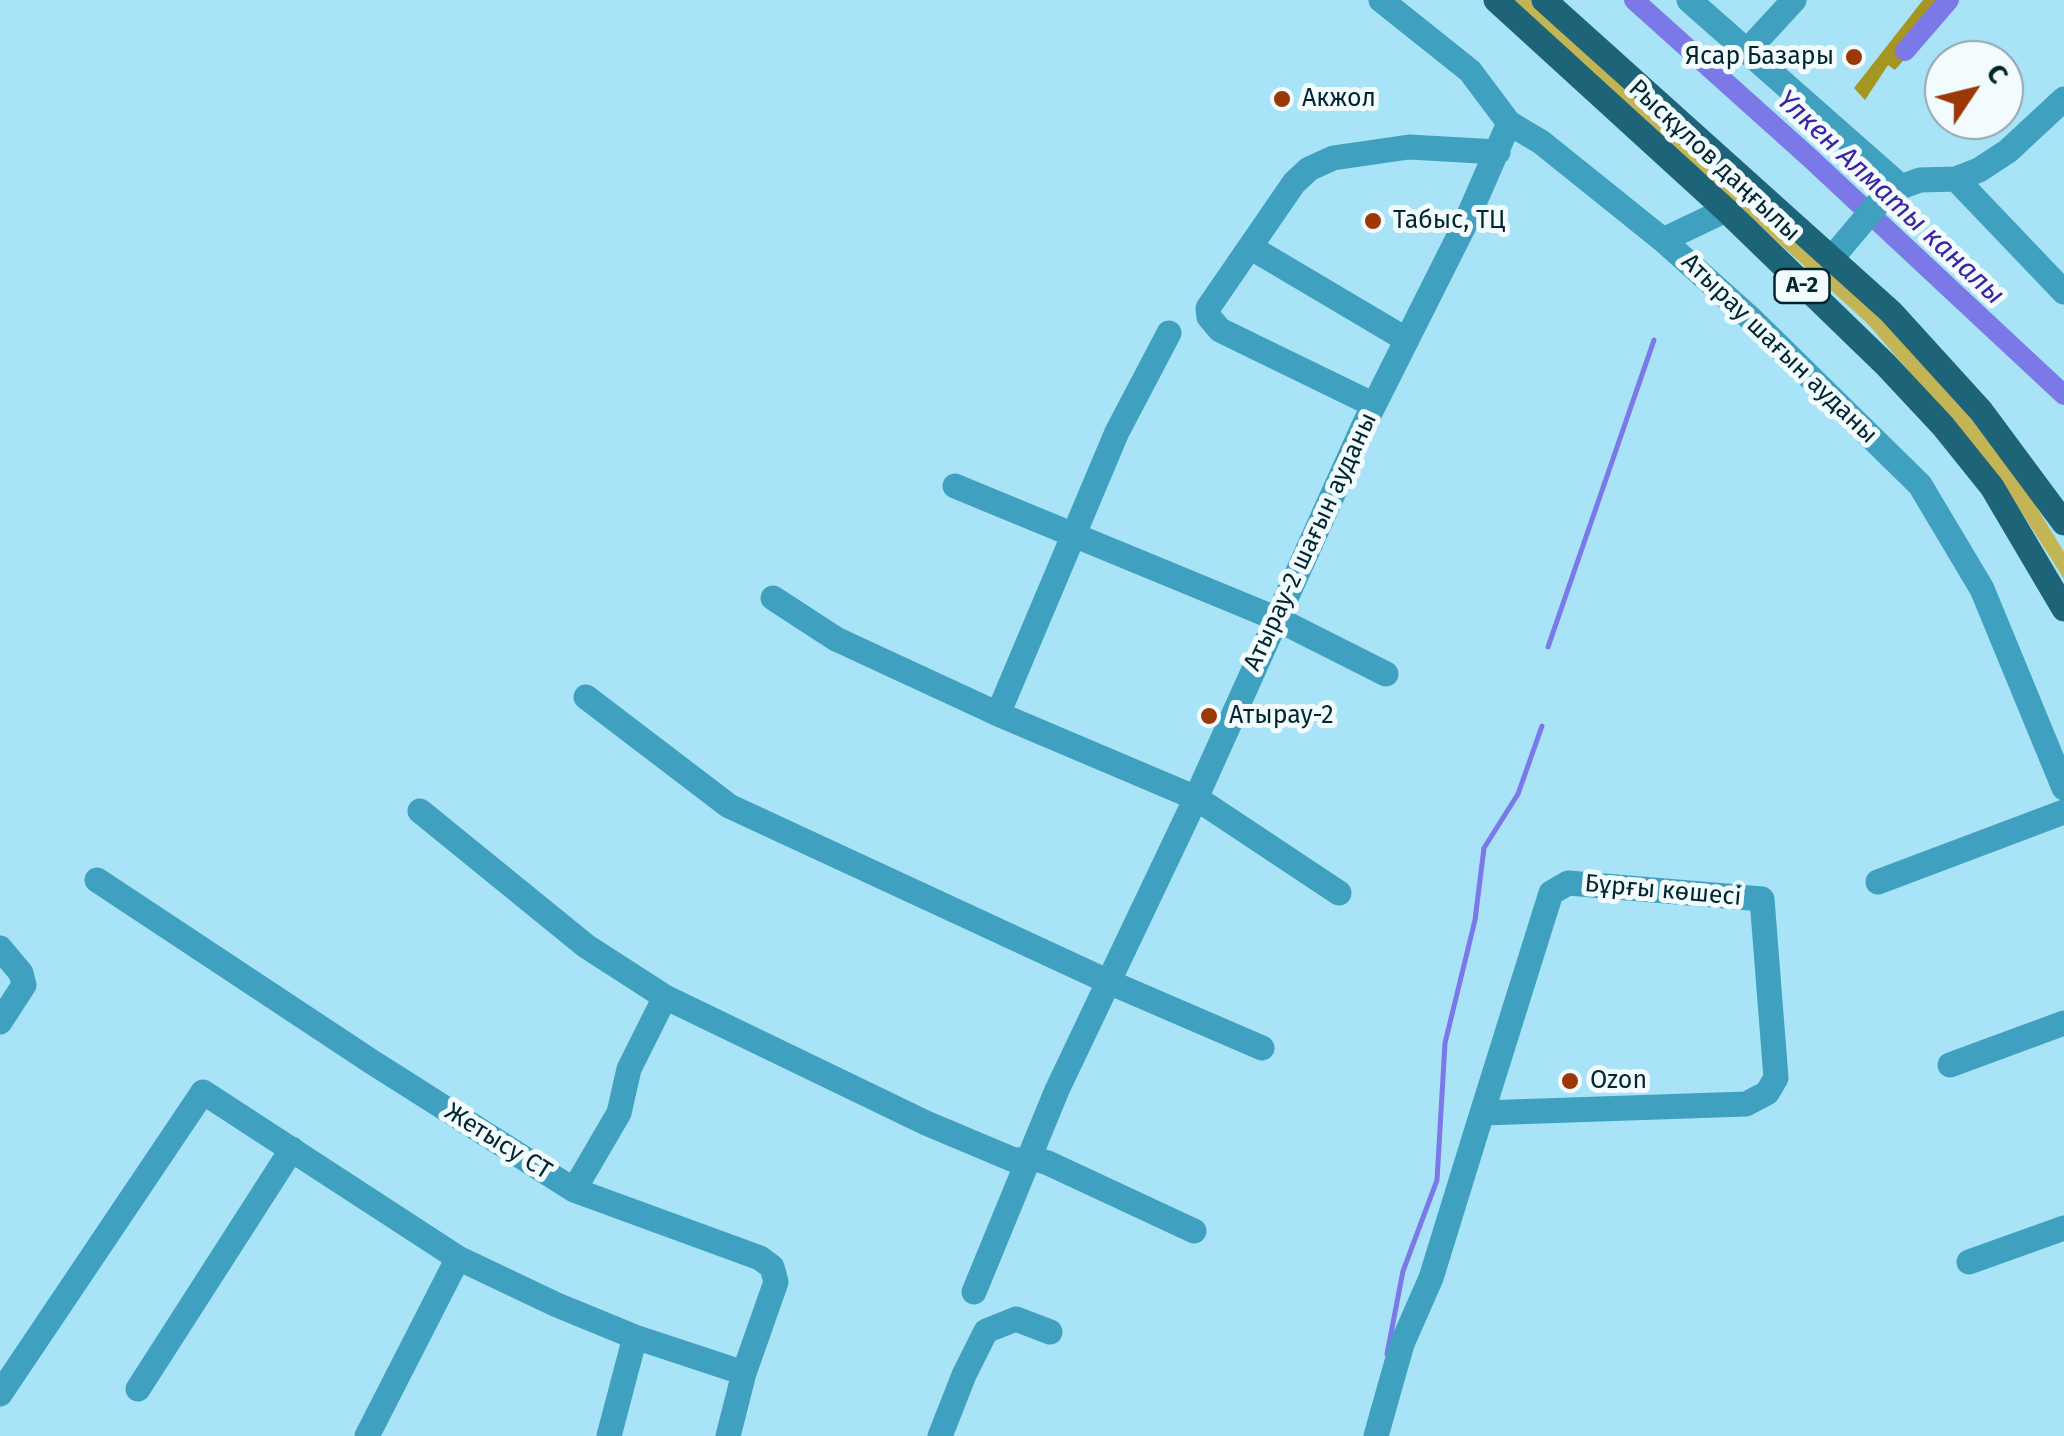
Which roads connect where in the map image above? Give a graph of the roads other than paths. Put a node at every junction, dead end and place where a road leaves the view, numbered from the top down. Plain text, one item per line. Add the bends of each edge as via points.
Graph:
1 (1381, 0) edge
2 (1496, 0) edge
3 (1544, 0) edge
4 (1688, 0) edge
5 (1794, 0) edge
6 (1747, 51) junction
7 (2064, 98) edge
8 (1509, 123) junction
9 (1498, 152) junction
10 (1956, 179) junction
11 (1890, 194) junction
12 (1726, 210) junction
13 (1663, 240) junction
14 (1250, 247) junction
15 (1832, 258) junction
16 (2064, 292) edge
17 (1169, 334) dead end
18 (1407, 340) junction
19 (1374, 405) junction
20 (955, 486) dead end
21 (2064, 523) edge
22 (1073, 536) junction
23 (774, 598) dead end
24 (2064, 609) edge
25 (1275, 618) junction
26 (1386, 674) dead end
27 (586, 696) dead end
28 (998, 714) junction
29 (2064, 788) edge
30 (1196, 798) junction
31 (420, 811) dead end
32 (2064, 812) edge
33 (97, 880) dead end
34 (1878, 882) dead end
35 (1339, 892) dead end
36 (0, 948) edge
37 (1110, 982) junction
38 (665, 997) junction
39 (0, 1022) edge
40 (2064, 1023) edge
41 (1262, 1048) dead end
42 (1950, 1066) dead end
43 (1482, 1112) junction
44 (292, 1149) junction
45 (1026, 1160) junction
46 (574, 1190) junction
47 (2064, 1228) edge
48 (1194, 1231) dead end
49 (458, 1258) junction
50 (1969, 1262) dead end
51 (974, 1292) dead end
52 (1050, 1332) dead end
53 (635, 1336) junction
54 (744, 1373) junction
55 (138, 1389) dead end
56 (0, 1394) edge
57 (367, 1436) edge
58 (609, 1436) edge
59 (728, 1436) edge
60 (940, 1436) edge
61 (1376, 1436) edge

1 - 8 street, Атырау шағын ауданы via 1470,71
2 - 12 main road, Рысқұлов даңғылы / A-2
3 - 15 main road, Рысқұлов даңғылы / A-2
4 - 6 street
5 - 6 street
6 - 11 street
7 - 10 street via 1992,163
8 - 9 street, Атырау-2 шағын ауданы
8 - 13 street, Атырау шағын ауданы
9 - 14 street via 1409,147 1333,158 1294,183
9 - 18 street, Атырау-2 шағын ауданы
10 - 11 street via 1920,180
10 - 16 street
11 - 15 street
12 - 13 street
12 - 24 main road, Рысқұлов даңғылы / A-2 via 1943,426 1992,487
13 - 29 street, Атырау шағын ауданы via 1920,485 1982,589
14 - 18 street
14 - 19 street via 1208,308 1209,317 1220,330
15 - 21 main road, Рысқұлов даңғылы / A-2 via 1934,356
17 - 22 street
18 - 19 street, Атырау-2 шағын ауданы
19 - 25 street, Атырау-2 шағын ауданы
20 - 22 street
22 - 25 street
22 - 28 street
23 - 28 street via 836,639
25 - 26 street
25 - 30 street, Атырау-2 шағын ауданы
27 - 37 street via 729,806
28 - 30 street
30 - 35 street
30 - 37 street, Атырау-2 шағын ауданы
31 - 38 street via 586,946
32 - 34 street
33 - 46 street, Жетысу СТ
36 - 39 street via 24,986
37 - 41 street
37 - 45 street, Атырау-2 шағын ауданы
38 - 45 street via 926,1123
38 - 46 street via 629,1069 620,1113
40 - 42 street
43 - 43 street, Бұрғы көшесі via 1551,892 1568,883 1762,899 1776,1078 1767,1093 1746,1104
43 - 61 street, Бұрғы көшесі
44 - 49 street
44 - 55 street
44 - 56 street via 202,1092
45 - 48 street via 1048,1163
45 - 51 street, Атырау-2 шағын ауданы
46 - 54 street, Жетысу СТ via 772,1267 776,1282
47 - 50 street
49 - 53 street
49 - 57 street
52 - 60 street via 1016,1319 986,1331
53 - 54 street
53 - 58 street
54 - 59 street, Жетысу СТ

